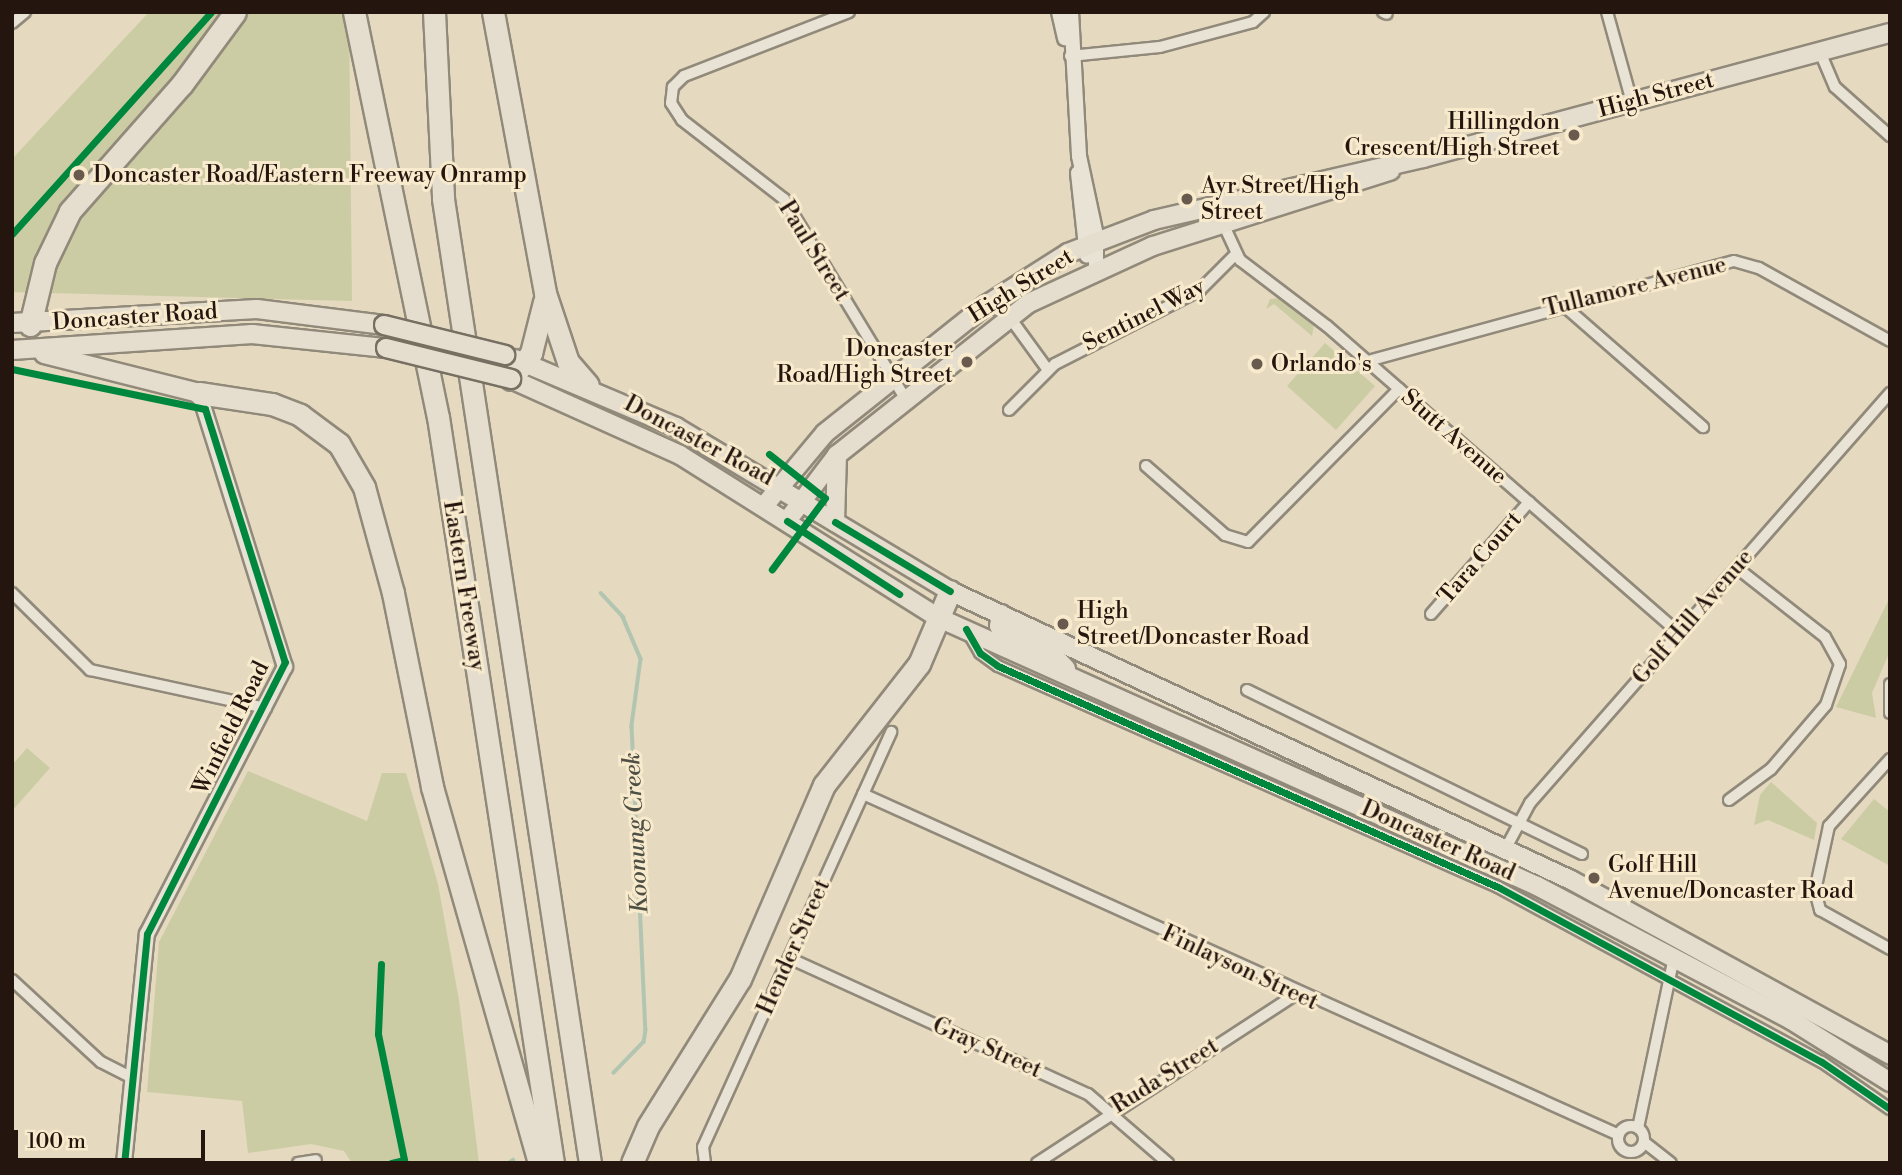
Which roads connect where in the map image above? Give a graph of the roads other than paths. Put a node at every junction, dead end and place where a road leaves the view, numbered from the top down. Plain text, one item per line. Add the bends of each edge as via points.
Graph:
1 (25, 12) edge
2 (235, 12) edge
3 (354, 12) edge
4 (434, 12) edge
5 (493, 12) edge
6 (849, 12) edge
7 (1059, 12) edge
8 (1071, 12) edge
9 (1264, 12) edge
10 (1607, 12) edge
11 (12, 23) edge
12 (1890, 33) edge
13 (1819, 52) junction
14 (1070, 56) junction
15 (1632, 102) junction
16 (1890, 136) edge
17 (1423, 158) junction
18 (1214, 204) junction
19 (1221, 224) junction
20 (1089, 244) junction
21 (1235, 255) junction
22 (1096, 268) junction
23 (545, 293) junction
24 (986, 305) junction
25 (1563, 305) junction
26 (1008, 315) junction
27 (21, 324) edge
28 (1890, 341) edge
29 (12, 349) edge
30 (34, 351) junction
31 (515, 358) junction
32 (1368, 362) junction
33 (1048, 370) junction
34 (511, 379) junction
35 (891, 379) junction
36 (1389, 380) junction
37 (588, 385) junction
38 (1399, 389) junction
39 (199, 393) junction
40 (1890, 393) edge
41 (905, 398) junction
42 (1009, 410) dead end
43 (1370, 413) junction
44 (1703, 428) dead end
45 (804, 455) junction
46 (837, 455) junction
47 (747, 465) junction
48 (1146, 466) dead end
49 (780, 484) junction
50 (803, 499) junction
51 (1529, 502) junction
52 (764, 506) junction
53 (787, 521) junction
54 (835, 523) junction
55 (1737, 568) junction
56 (950, 591) junction
57 (12, 593) edge
58 (1001, 614) junction
59 (1431, 614) dead end
60 (939, 618) junction
61 (966, 629) junction
62 (1679, 633) junction
63 (1070, 674) junction
64 (1890, 684) edge
65 (1247, 690) dead end
66 (266, 708) junction
67 (1890, 713) edge
68 (891, 732) dead end
69 (1890, 758) edge
70 (863, 794) junction
71 (1729, 800) dead end
72 (1518, 823) junction
73 (1506, 848) junction
74 (1582, 854) dead end
75 (1890, 949) edge
76 (1674, 957) junction
77 (789, 958) junction
78 (1669, 979) junction
79 (12, 980) edge
80 (1296, 994) junction
81 (1890, 1055) edge
82 (134, 1079) junction
83 (1890, 1082) edge
84 (1890, 1109) edge
85 (1110, 1111) junction
86 (1638, 1128) junction
87 (1619, 1135) junction
88 (1643, 1142) junction
89 (1625, 1151) junction
90 (316, 1160) dead end
91 (127, 1163) edge
92 (299, 1163) edge
93 (539, 1163) edge
94 (554, 1163) edge
95 (590, 1163) edge
96 (632, 1163) edge
97 (705, 1163) edge
98 (1037, 1163) edge
99 (1168, 1163) edge
100 (1620, 1163) edge
101 (1671, 1163) edge

1 - 11 street
2 - 27 highway via 182,83 69,211
3 - 94 highway, Eastern Freeway via 438,417
4 - 95 highway, Eastern Freeway via 447,224
5 - 23 highway
6 - 35 street, Paul Street via 684,76 670,97 682,120 784,199
7 - 14 street
8 - 14 street
9 - 14 street via 1253,22 1160,47
10 - 15 street
12 - 13 main road, High Street
13 - 15 main road, High Street
13 - 16 street via 1840,93
14 - 20 street
15 - 17 main road, High Street
17 - 18 main road, High Street
17 - 19 main road, High Street via 1353,186
18 - 19 street, Stutt Avenue
18 - 20 main road, High Street
19 - 21 street, Stutt Avenue
19 - 22 main road, High Street
20 - 22 street
20 - 24 main road, High Street
21 - 32 street, Stutt Avenue
21 - 33 street, Sentinel Way via 1200,290 1097,338
22 - 26 main road, High Street
23 - 31 highway via 541,329
23 - 37 highway via 568,362
24 - 26 street
24 - 35 main road, High Street
25 - 28 street, Tullamore Avenue via 1743,262
25 - 32 street, Tullamore Avenue
25 - 44 street
26 - 33 street
26 - 41 main road, High Street
27 - 30 main road
27 - 31 main road, Doncaster Road, bridge via 257,309 384,325
29 - 30 main road, Doncaster Road
30 - 34 main road, Doncaster Road, bridge via 252,334 386,348
30 - 39 main road, Doncaster Road
31 - 34 highway
31 - 37 main road, Doncaster Road
32 - 36 street, Stutt Avenue
33 - 42 street, Sentinel Way
34 - 52 main road, Doncaster Road via 646,438
35 - 41 street, Paul Street
35 - 45 main road, High Street
36 - 38 street, Stutt Avenue
36 - 43 street
37 - 47 main road, Doncaster Road
38 - 43 street
38 - 51 street, Stutt Avenue
39 - 66 street, Winfield Road via 284,657 282,678
39 - 93 highway via 272,404 318,425 350,459 368,499 432,787
40 - 55 street, Golf Hill Avenue
41 - 46 main road, High Street
43 - 48 street via 1264,533 1248,542 1225,535
45 - 47 main road via 780,465
45 - 49 main road, High Street
46 - 50 main road, High Street
46 - 54 main road
47 - 49 main road, Doncaster Road
49 - 50 main road, Doncaster Road
49 - 52 main road, High Street
50 - 53 main road, High Street
50 - 54 main road, Doncaster Road
51 - 59 street, Tara Court
51 - 62 street, Stutt Avenue
52 - 53 main road, Doncaster Road
53 - 60 main road, Doncaster Road
54 - 56 main road, Doncaster Road
55 - 62 street, Golf Hill Avenue
55 - 71 street via 1833,644 1840,664 1826,705 1771,769
56 - 58 main road, Doncaster Road
56 - 60 highway
57 - 66 street via 90,670
58 - 63 main road via 999,626 1046,648
58 - 73 main road, Doncaster Road
60 - 61 main road, Doncaster Road
60 - 96 highway via 910,677 824,785 740,979 653,1117
61 - 63 main road, Doncaster Road
61 - 78 street, Doncaster Road via 980,653 998,666 1498,887
62 - 72 street, Golf Hill Avenue
63 - 76 main road, Doncaster Road via 1537,886
64 - 67 street
65 - 72 street
66 - 82 street, Winfield Road via 148,934
68 - 70 street, Hender Street
69 - 75 street via 1829,826 1815,891 1820,910
70 - 77 street, Hender Street
70 - 80 street, Finlayson Street
72 - 73 street, Golf Hill Avenue
72 - 74 street
73 - 81 main road, Doncaster Road
76 - 78 street
76 - 83 main road, Doncaster Road
77 - 85 street, Gray Street via 1088,1094
77 - 97 street, Hender Street via 704,1147
78 - 84 street, Doncaster Road via 1822,1062
78 - 86 street
79 - 82 street via 101,1062
80 - 85 street, Ruda Street
80 - 87 street, Finlayson Street
82 - 91 street, Winfield Road
85 - 98 street, Ruda Street
85 - 99 street, Gray Street
86 - 87 street via 1626,1127
86 - 88 street
87 - 89 street
88 - 89 street via 1636,1151
88 - 101 street
89 - 100 street
90 - 92 street

